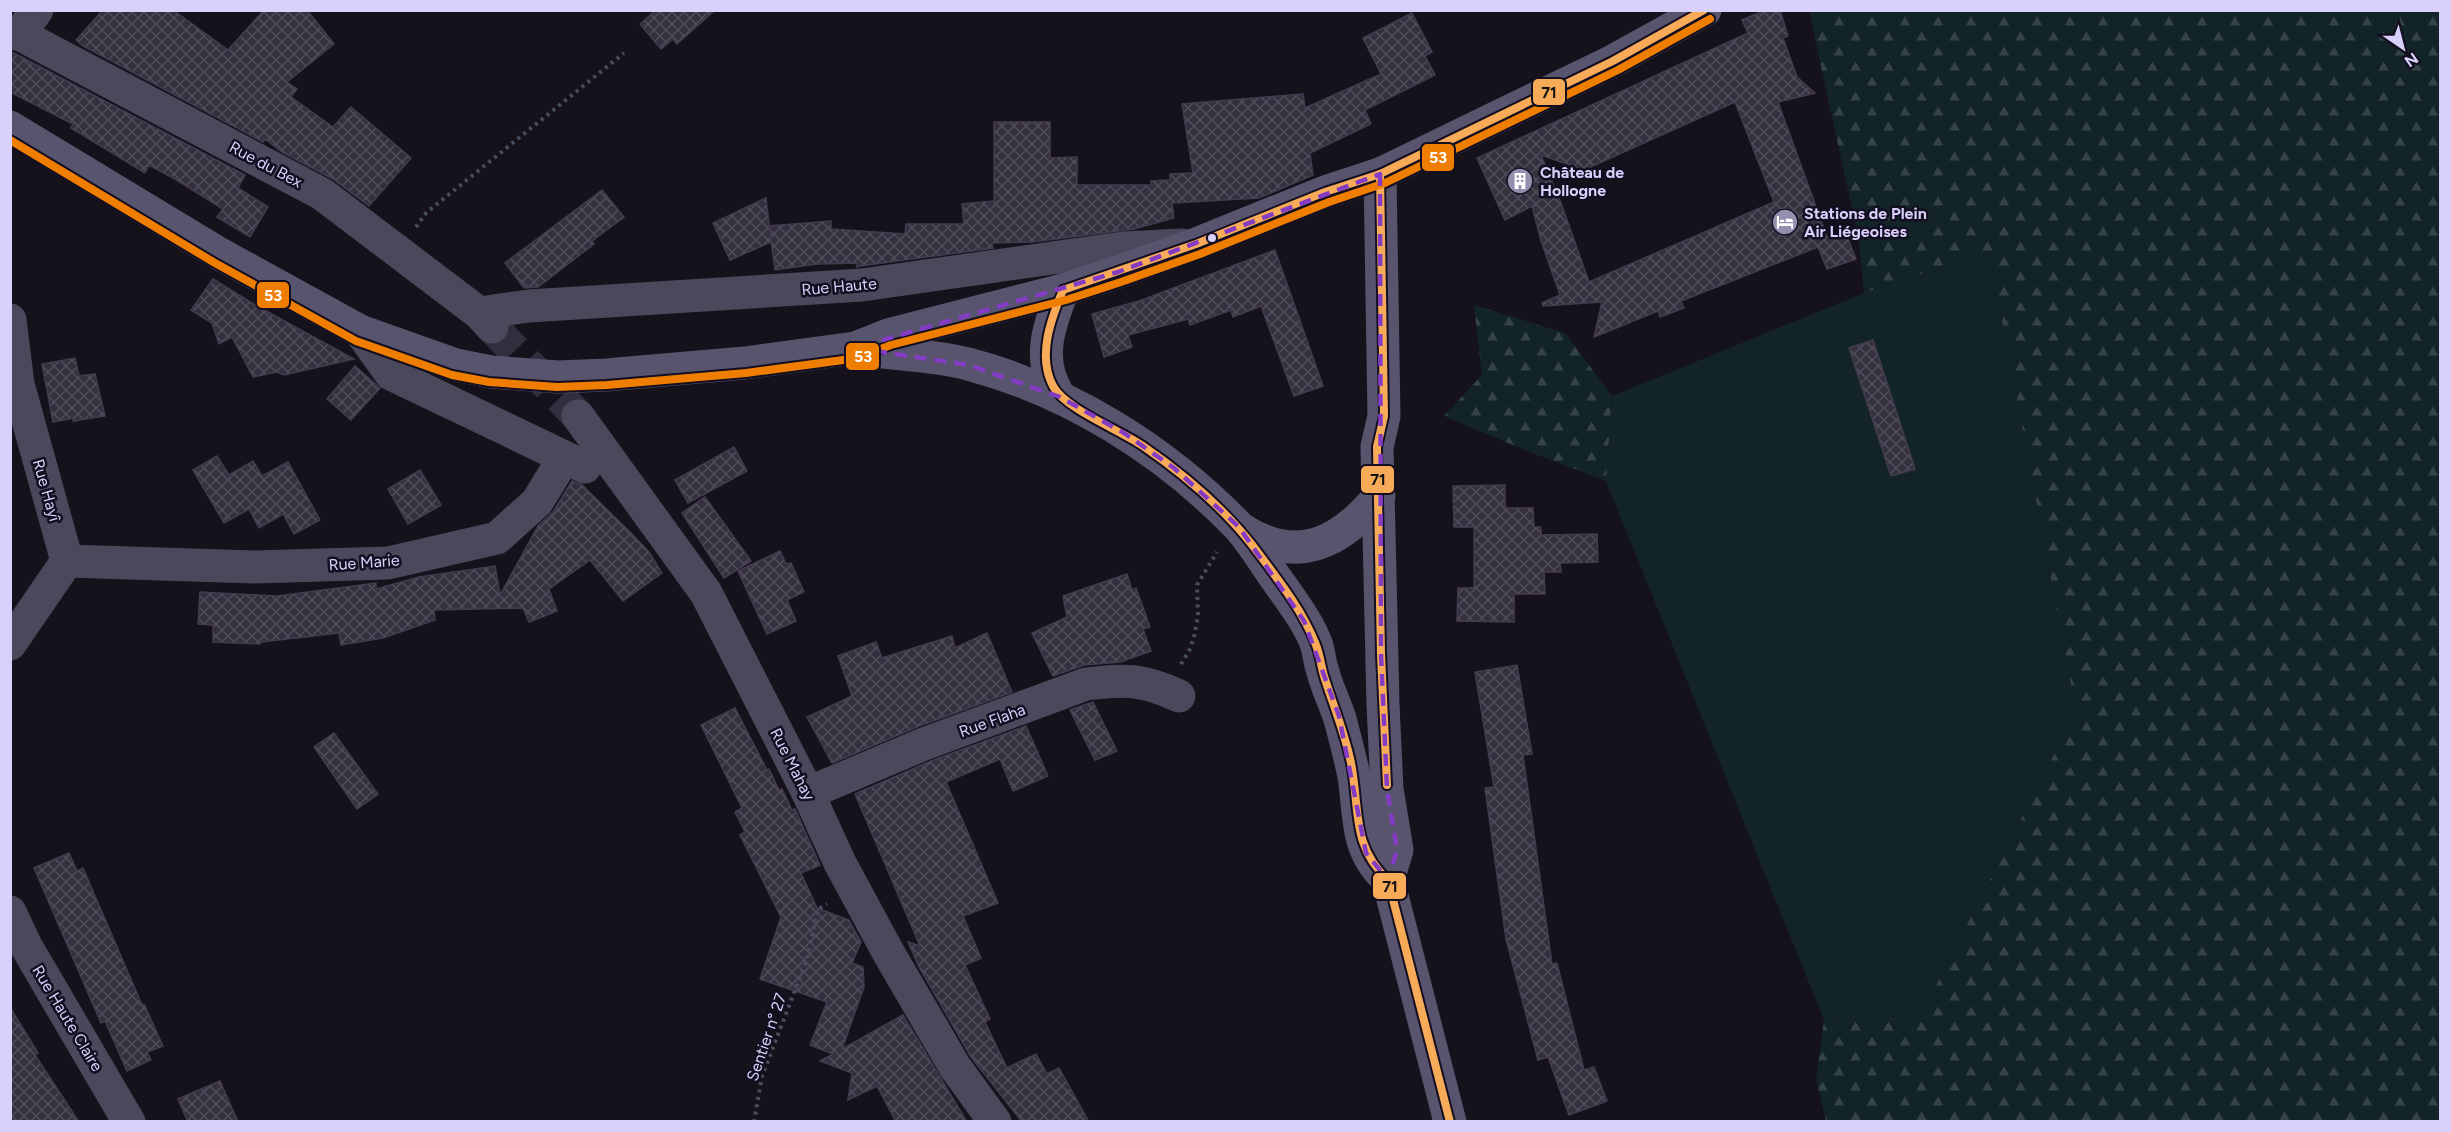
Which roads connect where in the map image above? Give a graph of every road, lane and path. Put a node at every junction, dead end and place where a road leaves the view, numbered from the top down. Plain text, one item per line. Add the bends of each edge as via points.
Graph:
1 (1705, 10) edge
2 (22, 26) edge
3 (624, 53) dead end
4 (10, 128) edge
5 (1380, 174) junction
6 (1196, 244) junction
7 (398, 251) junction
8 (1063, 290) junction
9 (10, 320) edge
10 (485, 320) joint
11 (360, 331) junction
12 (855, 348) junction
13 (1060, 397) junction
14 (578, 416) tunnel mouth
15 (564, 459) junction
16 (619, 476) junction
17 (1379, 496) junction
18 (1239, 527) junction
19 (67, 561) junction
20 (10, 644) edge
21 (1189, 651) dead end
22 (1179, 696) dead end
23 (808, 793) junction
24 (1388, 880) junction
25 (853, 887) junction
26 (10, 912) edge
27 (129, 1122) edge
28 (754, 1122) edge
29 (995, 1122) edge
30 (1450, 1122) edge

1 - 5 main road via 1613,61
2 - 7 street, Rue du Bex via 322,194
3 - 7 path via 426,213
4 - 11 main road via 220,254
5 - 6 main road via 1324,192
5 - 17 main road via 1384,416 1377,447
6 - 8 main road
6 - 10 street, Rue Haute via 1123,248 862,285 529,306
7 - 10 street, Rue du Bex
8 - 12 main road via 897,333
8 - 13 main road via 1045,349 1052,385
9 - 19 street, Rue Hayî via 18,384
11 - 12 main road via 456,365 558,377 717,366
11 - 15 street via 391,374
12 - 13 main road via 969,364
13 - 18 main road via 1174,468
14 - 16 street, Rue Mahay
15 - 16 street
15 - 19 street, Rue Marie via 537,502 497,538 388,563 255,567
16 - 23 street, Rue Mahay via 706,593
17 - 18 main road via 1330,539 1318,544 1274,546
17 - 24 main road via 1384,739 1397,850
18 - 21 path via 1220,544 1197,585 1198,616
18 - 24 main road via 1288,596 1316,645 1354,776 1366,853
19 - 20 street
22 - 23 street, Rue Flaha via 1137,681 1086,684 924,744
23 - 25 street, Rue Mahay
24 - 30 main road
25 - 28 path, Sentier n° 27 via 818,909 806,962 762,1077
25 - 29 street, Rue Mahay via 955,1067
26 - 27 street, Rue Haute Claire

